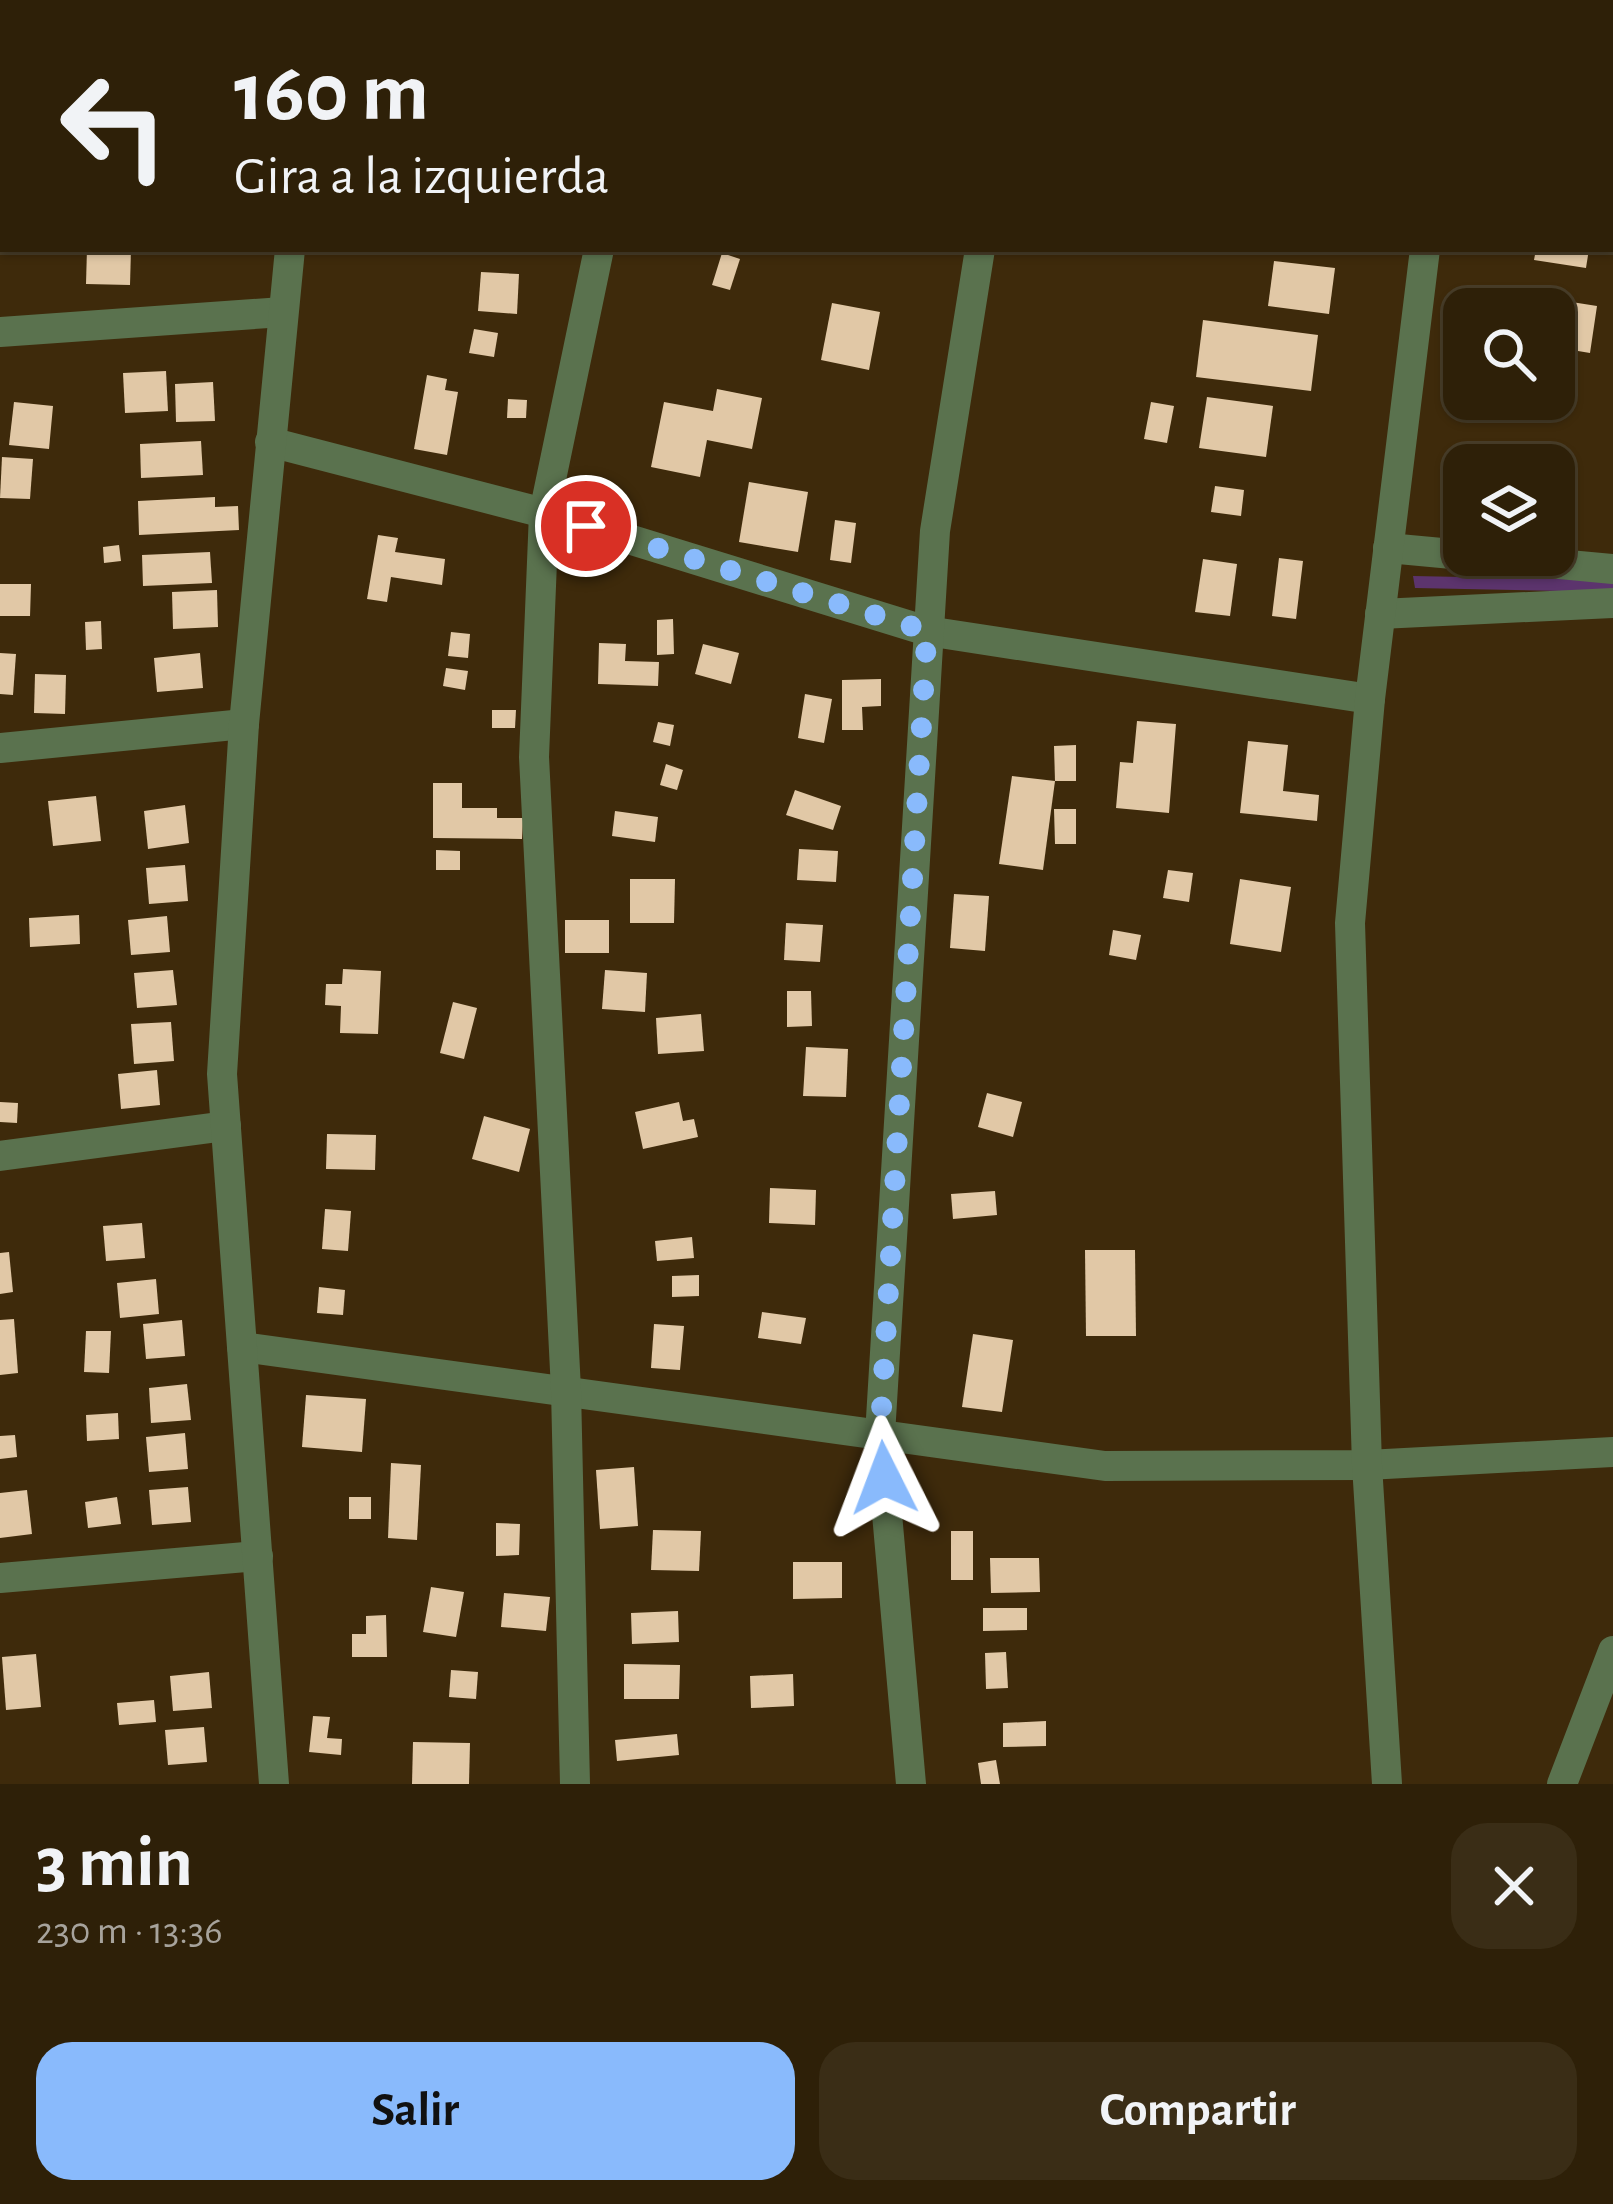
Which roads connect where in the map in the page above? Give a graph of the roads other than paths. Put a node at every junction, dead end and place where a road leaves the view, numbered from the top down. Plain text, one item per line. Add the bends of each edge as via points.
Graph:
1 (290, 252) edge
2 (598, 252) edge
3 (980, 252) edge
4 (1425, 252) edge
5 (283, 312) junction
6 (0, 332) edge
7 (270, 442) junction
8 (544, 513) junction
9 (1388, 548) junction
10 (1613, 569) edge
11 (1613, 603) edge
12 (1379, 614) junction
13 (927, 631) junction
14 (1370, 700) junction
15 (244, 724) junction
16 (0, 748) edge
17 (226, 1126) junction
18 (0, 1156) edge
19 (242, 1347) junction
20 (566, 1390) junction
21 (880, 1435) junction
22 (1613, 1452) edge
23 (1367, 1465) junction
24 (257, 1556) junction
25 (0, 1578) edge
26 (1613, 1651) edge
27 (274, 1784) edge
28 (575, 1784) edge
29 (911, 1784) edge
30 (1387, 1784) edge
31 (1562, 1784) edge

1 - 5 street
2 - 8 street
3 - 13 street
4 - 9 street
5 - 6 street
5 - 7 street
7 - 8 street
7 - 15 street
8 - 13 street
8 - 20 street via 534,758
9 - 10 street
9 - 12 street
11 - 12 street
12 - 14 street
13 - 14 street
13 - 21 street
14 - 23 street via 1350,923
15 - 16 street
15 - 17 street via 222,1074
17 - 18 street
17 - 19 street
19 - 20 street
19 - 24 street
20 - 21 street
20 - 28 street
21 - 23 street via 1105,1466
21 - 29 street
22 - 23 street
23 - 30 street
24 - 25 street
24 - 27 street
26 - 31 street

